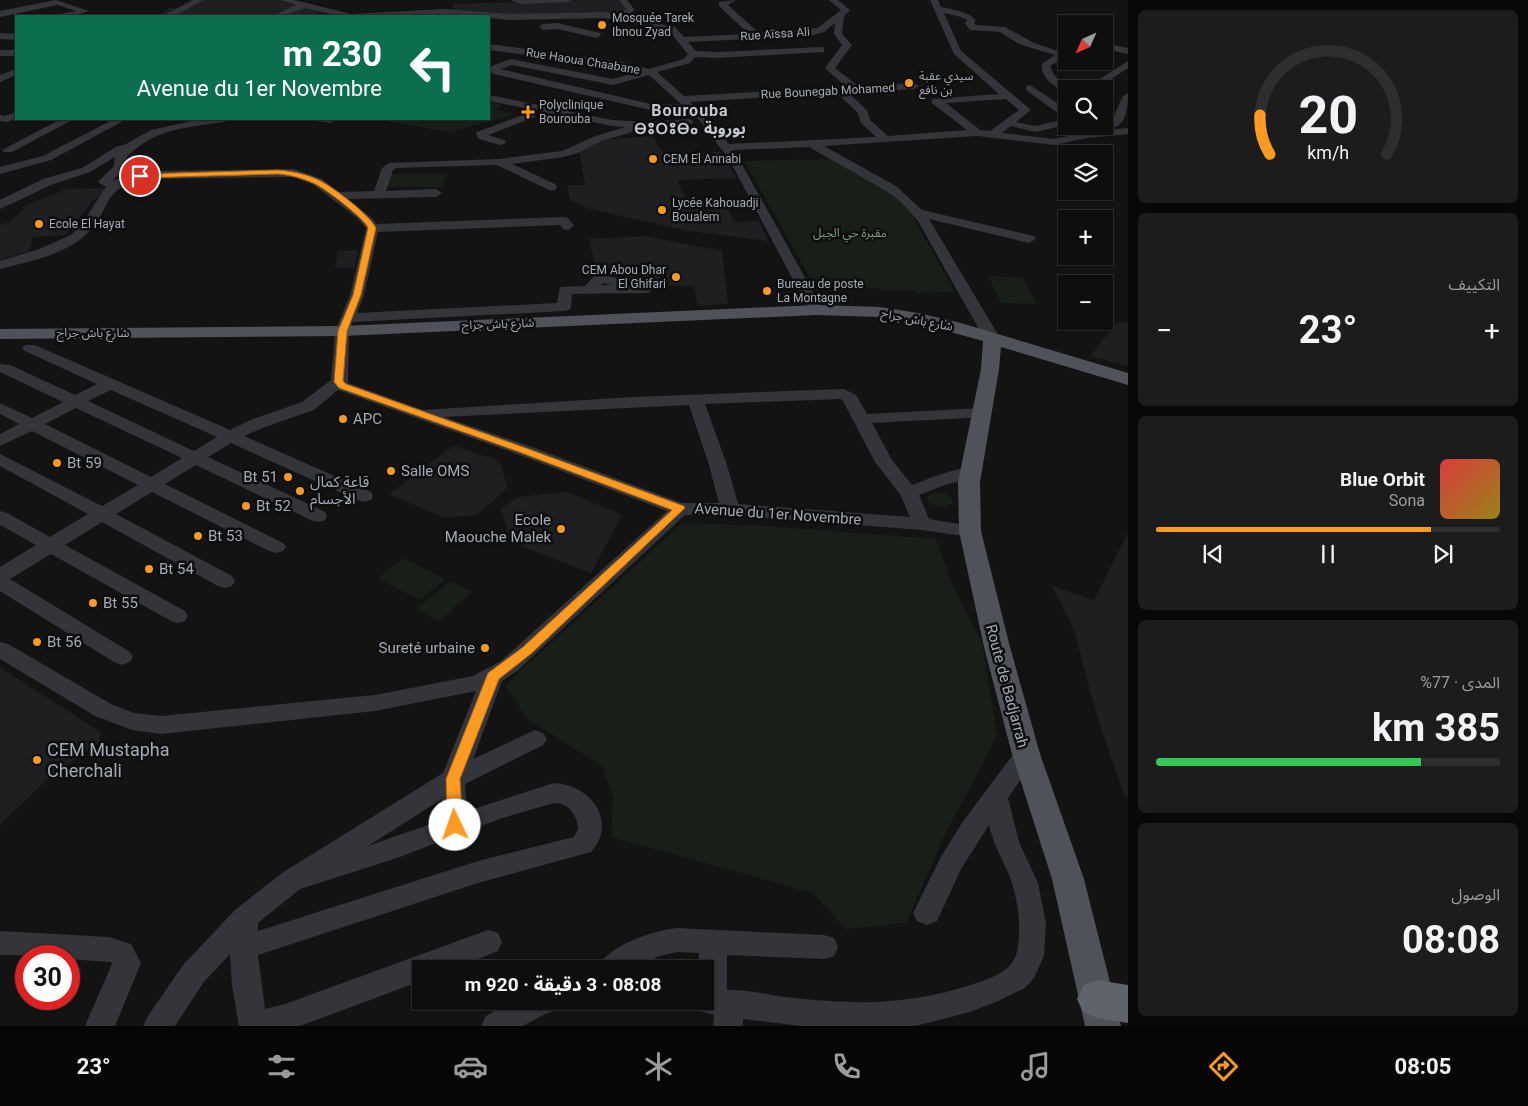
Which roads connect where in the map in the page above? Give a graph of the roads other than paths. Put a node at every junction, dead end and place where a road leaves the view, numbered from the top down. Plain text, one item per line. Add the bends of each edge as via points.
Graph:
1 (24, 0) edge
2 (200, 0) edge
3 (286, 0) edge
4 (514, 0) edge
5 (568, 0) edge
6 (623, 0) edge
7 (732, 0) edge
8 (833, 0) edge
9 (400, 2) dead end
10 (935, 4) edge
11 (305, 6) junction
12 (22, 10) junction
13 (0, 14) edge
14 (403, 14) junction
15 (67, 15) edge
16 (165, 15) edge
17 (279, 15) edge
18 (344, 15) edge
19 (378, 15) edge
20 (468, 15) edge
21 (840, 15) junction
22 (490, 17) edge
23 (619, 17) junction
24 (490, 19) edge
25 (0, 35) edge
26 (598, 35) dead end
27 (15, 36) edge
28 (756, 36) junction
29 (1113, 38) edge
30 (680, 40) junction
31 (1128, 41) edge
32 (490, 46) edge
33 (1113, 48) edge
34 (507, 49) junction
35 (821, 50) dead end
36 (1128, 51) edge
37 (0, 53) edge
38 (15, 53) edge
39 (1058, 53) edge
40 (692, 54) junction
41 (745, 54) junction
42 (490, 56) edge
43 (1113, 56) edge
44 (1058, 57) edge
45 (15, 59) edge
46 (1128, 59) edge
47 (0, 61) edge
48 (1128, 64) edge
49 (701, 65) junction
50 (552, 66) junction
51 (674, 66) junction
52 (15, 71) edge
53 (15, 72) edge
54 (651, 72) junction
55 (0, 73) edge
56 (1065, 77) dead end
57 (0, 79) edge
58 (531, 79) junction
59 (1103, 80) edge
60 (1056, 82) joint
61 (914, 86) dead end
62 (1030, 88) dead end
63 (855, 89) junction
64 (839, 90) junction
65 (490, 94) edge
66 (1008, 96) junction
67 (1128, 96) edge
68 (490, 98) edge
69 (683, 98) junction
70 (521, 102) junction
71 (1058, 108) edge
72 (531, 114) junction
73 (15, 115) edge
74 (578, 116) junction
75 (694, 117) junction
76 (0, 118) edge
77 (67, 120) edge
78 (120, 120) edge
79 (218, 120) edge
80 (1008, 123) junction
81 (1058, 124) edge
82 (1115, 124) joint
83 (635, 125) junction
84 (1127, 131) edge
85 (977, 133) junction
86 (993, 134) junction
87 (885, 140) junction
88 (500, 142) dead end
89 (810, 143) junction
90 (130, 147) junction
91 (727, 147) junction
92 (50, 157) junction
93 (499, 162) junction
94 (0, 171) edge
95 (112, 185) junction
96 (551, 187) dead end
97 (436, 193) dead end
98 (379, 195) junction
99 (336, 196) junction
100 (0, 205) edge
101 (919, 213) junction
102 (568, 226) dead end
103 (372, 228) junction
104 (1029, 239) dead end
105 (0, 265) edge
106 (588, 290) dead end
107 (816, 310) junction
108 (345, 324) junction
109 (0, 334) edge
110 (992, 338) junction
111 (31, 341) junction
112 (1053, 357) junction
113 (2, 369) edge
114 (990, 369) junction
115 (1128, 379) edge
116 (338, 382) junction
117 (111, 383) junction
118 (695, 399) junction
119 (76, 402) junction
120 (0, 408) edge
121 (982, 413) junction
122 (420, 414) junction
123 (861, 419) junction
124 (32, 424) junction
125 (231, 436) junction
126 (0, 441) edge
127 (195, 457) junction
128 (0, 459) edge
129 (970, 473) junction
130 (150, 484) junction
131 (909, 493) junction
132 (364, 496) dead end
133 (680, 508) junction
134 (730, 510) junction
135 (101, 514) junction
136 (318, 516) dead end
137 (0, 517) edge
138 (922, 524) junction
139 (970, 531) junction
140 (50, 545) junction
141 (276, 547) dead end
142 (0, 576) edge
143 (225, 581) dead end
144 (0, 582) edge
145 (178, 616) dead end
146 (0, 649) edge
147 (122, 657) dead end
148 (493, 676) junction
149 (535, 739) dead end
150 (1026, 754) junction
151 (453, 779) junction
152 (995, 797) junction
153 (455, 825) junction
154 (291, 881) junction
155 (927, 913) dead end
156 (246, 918) junction
157 (713, 941) junction
158 (488, 942) dead end
159 (0, 943) edge
160 (824, 947) dead end
161 (242, 948) junction
162 (626, 960) edge
163 (719, 1008) edge
164 (524, 1010) edge
165 (1110, 1010) edge
166 (100, 1026) edge
167 (158, 1026) edge
168 (254, 1026) edge
169 (496, 1026) edge

1 - 12 street via 6,4
2 - 16 street
3 - 11 street
4 - 5 street
6 - 23 street via 631,10
7 - 28 street via 722,4
8 - 21 street via 846,8
9 - 14 street
10 - 39 street via 972,20 969,23 973,28 1002,29 1040,50
10 - 66 street via 957,52
11 - 17 street
11 - 18 street
12 - 13 street
12 - 15 street via 58,2 85,11
14 - 19 street
14 - 20 street via 444,12
21 - 28 street, Rue Aïssa Ali via 818,31
21 - 63 street via 838,34 847,44 830,68
22 - 23 street
23 - 30 street via 669,27
24 - 26 street via 524,22 530,27 557,26
25 - 27 street
28 - 30 street, Rue Aïssa Ali
29 - 31 street
30 - 40 street
32 - 34 street, Rue Haoua Chaabane
33 - 36 street
34 - 42 street
34 - 54 street, Rue Haoua Chaabane
35 - 41 street
37 - 38 street
40 - 41 street
40 - 49 street
40 - 51 street via 687,61
41 - 49 street via 752,61
43 - 46 street
44 - 60 street via 1045,66 1046,72
45 - 47 street
48 - 59 street
49 - 51 street
50 - 54 street via 613,82
50 - 58 street
50 - 58 street via 511,62 490,70
51 - 54 street
52 - 55 street
53 - 57 street
54 - 69 street, Rue Haoua Chaabane
56 - 60 street
58 - 75 street
61 - 63 street, Rue Bounegab Mohamed
62 - 71 street
63 - 64 street, Rue Bounegab Mohamed
64 - 69 street, Rue Bounegab Mohamed
64 - 87 street via 863,112 865,121
65 - 70 street
66 - 80 street via 1026,110
66 - 85 street via 936,101
67 - 82 street
68 - 70 street
69 - 75 street, Rue Haoua Chaabane
70 - 72 street via 511,110
70 - 74 street
70 - 75 street via 620,121 658,122
72 - 74 street via 558,120
72 - 88 street via 481,134
73 - 76 street
74 - 83 street
75 - 83 street
75 - 91 street, Rue Haoua Chaabane
77 - 92 street via 8,150
78 - 92 street
79 - 90 street via 157,130
80 - 81 street via 1035,129
80 - 86 street
82 - 84 street
83 - 93 street via 571,152
84 - 86 street via 1054,142
85 - 86 street
85 - 87 street
87 - 89 street
89 - 91 street
89 - 101 street via 902,195
90 - 95 street via 121,156 120,166 104,182
90 - 100 street via 120,149 86,170 47,182
91 - 107 street, Rue Haoua Chaabane
92 - 94 street
93 - 96 street
93 - 98 street via 393,165 388,168
95 - 99 street via 150,175 278,172 308,177
95 - 105 street via 84,230 76,237
97 - 98 street
98 - 99 street
99 - 103 street via 365,218
101 - 104 street
101 - 110 street
102 - 103 street via 564,221
103 - 108 street via 357,295
106 - 108 street via 565,290 564,307
107 - 108 main road, شارع باش جراح
107 - 110 main road, شارع باش جراح via 910,317
108 - 111 main road, شارع باش جراح
108 - 116 street
109 - 111 main road, شارع باش جراح
110 - 112 main road, شارع باش جراح
110 - 114 main road, Route de Badjarrah
111 - 113 street
111 - 117 street
112 - 114 main road via 1021,357
112 - 115 main road, شارع باش جراح
113 - 119 street
114 - 121 main road, Route de Badjarrah
116 - 122 street, Avenue du 1er Novembre via 350,390
116 - 125 street via 308,406
117 - 119 street
117 - 125 street
118 - 122 street
118 - 123 street via 840,393 850,398
118 - 134 street
119 - 124 street
119 - 127 street
120 - 124 street
121 - 123 street
121 - 129 main road, Route de Badjarrah
122 - 133 street, Avenue du 1er Novembre
123 - 131 street via 884,462
124 - 126 street
124 - 130 street
125 - 127 street
125 - 132 street
127 - 130 street
127 - 136 street
128 - 135 street
129 - 131 street
129 - 139 main road, Route de Badjarrah
130 - 135 street
130 - 141 street
131 - 138 street
133 - 134 street, Avenue du 1er Novembre
133 - 148 street via 528,650
134 - 138 street, Avenue du 1er Novembre
135 - 140 street
135 - 143 street
137 - 140 street
138 - 139 street, Avenue du 1er Novembre
139 - 150 main road, Route de Badjarrah via 985,602
140 - 142 street
140 - 145 street
144 - 147 street
146 - 148 street via 120,718 161,725 375,702 459,687
148 - 151 street
149 - 151 street
150 - 152 street
150 - 165 main road, Route de Badjarrah
151 - 153 street
151 - 154 street
152 - 155 street via 951,863
152 - 163 street via 1009,848 1025,883 1033,929 1029,962 1015,980 953,1004 883,1018
153 - 154 street
153 - 161 street via 561,792 577,799 586,812 591,830 582,845 478,872
154 - 156 street
156 - 161 street
156 - 167 street via 193,974
157 - 160 street
157 - 162 street via 662,941
157 - 163 street
158 - 168 street via 285,1018
159 - 166 street via 109,949 121,953 127,963
161 - 168 street via 244,978
164 - 169 street

